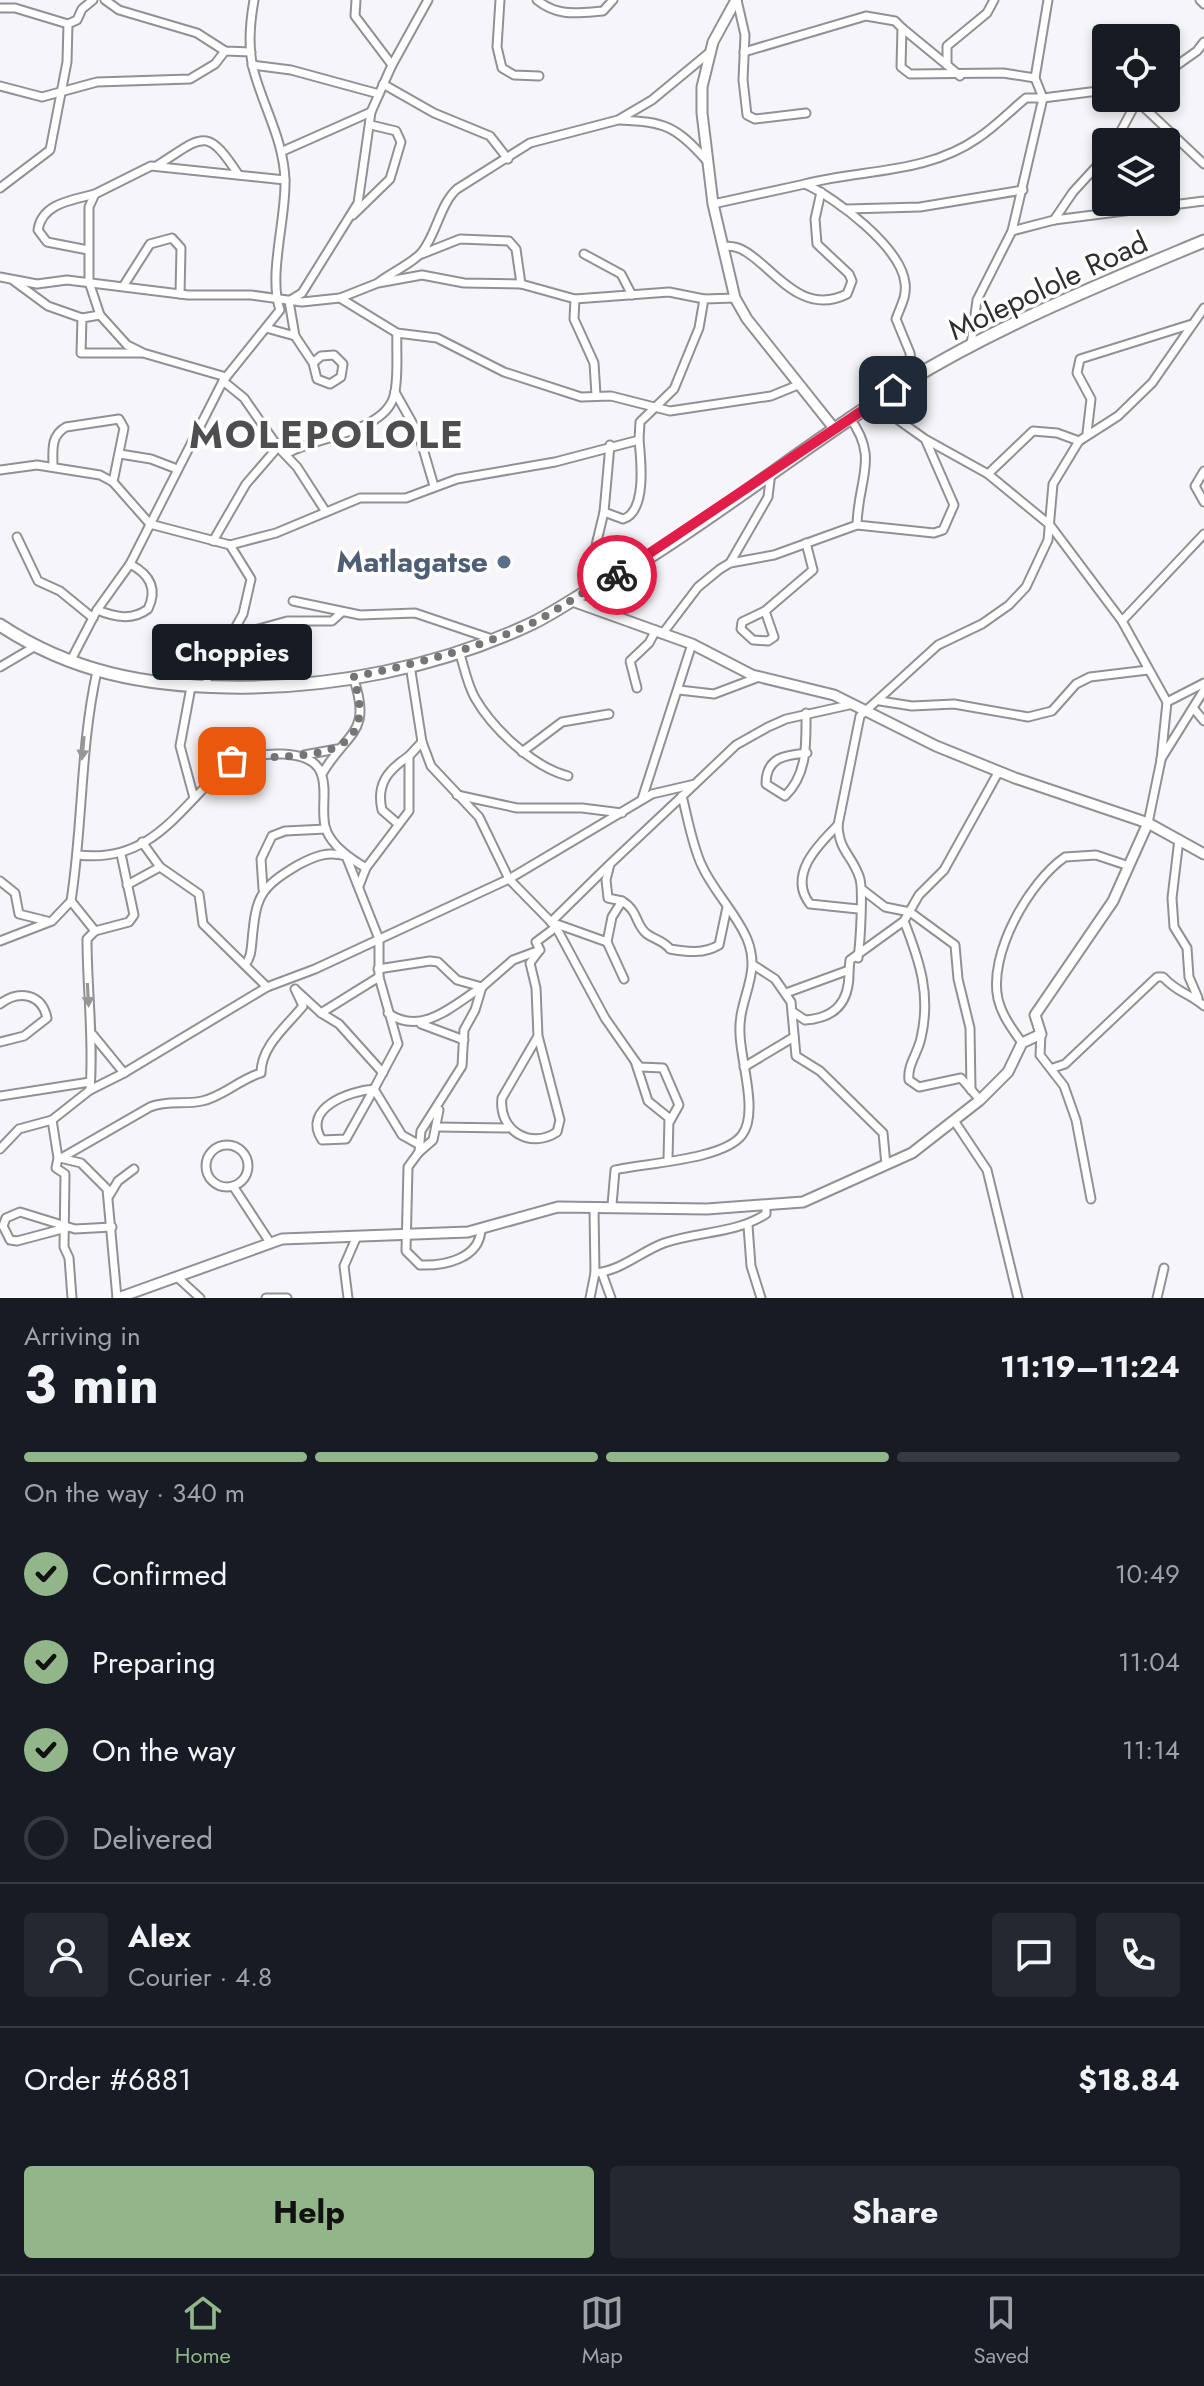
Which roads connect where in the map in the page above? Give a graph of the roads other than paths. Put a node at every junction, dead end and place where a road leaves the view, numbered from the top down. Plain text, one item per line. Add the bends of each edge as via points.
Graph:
1 (93, 0) edge
2 (105, 0) edge
3 (254, 0) edge
4 (356, 0) edge
5 (428, 0) edge
6 (500, 0) edge
7 (537, 0) edge
8 (613, 0) edge
9 (736, 0) edge
10 (994, 0) edge
11 (1048, 0) edge
12 (0, 8) edge
13 (68, 24) junction
14 (902, 28) junction
15 (1204, 42) edge
16 (225, 51) junction
17 (1201, 51) edge
18 (251, 52) junction
19 (710, 52) junction
20 (744, 52) junction
21 (1180, 64) edge
22 (252, 65) junction
23 (392, 65) junction
24 (947, 65) junction
25 (539, 76) dead end
26 (960, 76) junction
27 (1035, 78) junction
28 (383, 84) junction
29 (0, 86) edge
30 (61, 92) junction
31 (1092, 92) edge
32 (379, 94) junction
33 (1043, 98) junction
34 (371, 112) junction
35 (1150, 112) edge
36 (806, 113) dead end
37 (618, 120) junction
38 (371, 125) junction
39 (283, 151) junction
40 (508, 159) junction
41 (706, 160) junction
42 (1204, 164) edge
43 (158, 165) junction
44 (1092, 171) edge
45 (238, 174) junction
46 (285, 180) junction
47 (805, 184) junction
48 (0, 188) edge
49 (1023, 190) junction
50 (821, 192) junction
51 (95, 194) junction
52 (1204, 201) edge
53 (713, 204) junction
54 (847, 209) junction
55 (350, 216) junction
56 (1054, 220) junction
57 (1012, 231) junction
58 (1204, 241) edge
59 (723, 247) junction
60 (88, 250) junction
61 (584, 254) dead end
62 (420, 255) junction
63 (0, 277) edge
64 (12, 280) junction
65 (89, 282) junction
66 (378, 283) junction
67 (521, 284) junction
68 (124, 285) junction
69 (180, 294) junction
70 (632, 295) junction
71 (275, 297) junction
72 (340, 298) junction
73 (735, 298) junction
74 (575, 299) junction
75 (704, 299) junction
76 (289, 301) junction
77 (1204, 308) edge
78 (100, 315) junction
79 (82, 318) junction
80 (1192, 324) junction
81 (266, 328) junction
82 (397, 333) junction
83 (295, 336) junction
84 (971, 347) junction
85 (143, 353) junction
86 (313, 363) junction
87 (913, 377) junction
88 (225, 379) junction
89 (798, 385) junction
90 (395, 392) junction
91 (596, 395) junction
92 (873, 402) junction
93 (652, 407) junction
94 (849, 417) junction
95 (833, 427) junction
96 (1087, 433) junction
97 (925, 439) junction
98 (639, 440) junction
99 (1079, 441) junction
100 (610, 445) junction
101 (278, 447) junction
102 (120, 454) junction
103 (286, 454) junction
104 (53, 467) junction
105 (177, 469) junction
106 (0, 470) edge
107 (771, 471) junction
108 (1204, 471) edge
109 (988, 474) junction
110 (113, 482) junction
111 (434, 486) junction
112 (1204, 502) edge
113 (326, 512) junction
114 (604, 512) junction
115 (150, 524) junction
116 (857, 525) junction
117 (1050, 525) junction
118 (1204, 534) edge
119 (17, 537) dead end
120 (213, 541) junction
121 (806, 543) junction
122 (230, 545) junction
123 (730, 563) junction
124 (130, 564) junction
125 (607, 579) junction
126 (293, 601) dead end
127 (575, 602) junction
128 (97, 610) junction
129 (765, 611) junction
130 (342, 612) junction
131 (93, 618) junction
132 (1122, 621) junction
133 (0, 625) edge
134 (659, 631) junction
135 (494, 639) junction
136 (227, 641) junction
137 (692, 644) junction
138 (34, 647) junction
139 (459, 651) junction
140 (70, 662) junction
141 (410, 665) junction
142 (0, 667) edge
143 (1148, 670) junction
144 (97, 671) junction
145 (353, 677) junction
146 (759, 677) junction
147 (1204, 683) edge
148 (191, 687) junction
149 (207, 687) junction
150 (637, 688) dead end
151 (679, 690) junction
152 (1204, 690) edge
153 (880, 701) junction
154 (1167, 702) junction
155 (849, 705) junction
156 (1194, 709) junction
157 (868, 710) junction
158 (806, 713) junction
159 (609, 714) dead end
160 (1204, 721) edge
161 (422, 742) junction
162 (337, 749) junction
163 (522, 752) junction
164 (807, 753) junction
165 (303, 755) junction
166 (409, 756) junction
167 (1161, 760) junction
168 (999, 771) junction
169 (322, 774) junction
170 (568, 776) dead end
171 (695, 784) junction
172 (456, 795) junction
173 (682, 796) junction
174 (194, 798) junction
175 (642, 799) junction
176 (622, 813) junction
177 (397, 823) junction
178 (1148, 823) junction
179 (838, 825) junction
180 (326, 829) junction
181 (1179, 839) junction
182 (142, 842) junction
183 (121, 854) junction
184 (1204, 854) edge
185 (78, 855) junction
186 (346, 856) junction
187 (610, 864) junction
188 (1126, 865) junction
189 (160, 867) junction
190 (366, 868) junction
191 (509, 879) junction
192 (0, 881) edge
193 (127, 885) junction
194 (359, 886) junction
195 (263, 889) junction
196 (863, 890) junction
197 (71, 901) junction
198 (622, 901) junction
199 (727, 907) junction
200 (858, 909) junction
201 (910, 912) junction
202 (52, 921) junction
203 (904, 921) junction
204 (553, 925) junction
205 (95, 931) junction
206 (379, 939) junction
207 (0, 941) edge
208 (607, 942) junction
209 (540, 950) junction
210 (858, 958) junction
211 (245, 965) junction
212 (755, 966) junction
213 (849, 970) junction
214 (378, 973) junction
215 (624, 979) dead end
216 (287, 981) junction
217 (267, 987) junction
218 (482, 987) junction
219 (295, 989) junction
220 (786, 993) junction
221 (791, 1002) junction
222 (0, 1004) edge
223 (1202, 1005) edge
224 (387, 1011) junction
225 (321, 1013) junction
226 (418, 1023) junction
227 (1041, 1034) junction
228 (93, 1035) junction
229 (538, 1036) junction
230 (794, 1037) junction
231 (464, 1040) junction
232 (0, 1042) edge
233 (1022, 1043) junction
234 (635, 1061) junction
235 (744, 1067) junction
236 (1053, 1068) junction
237 (124, 1073) junction
238 (383, 1073) junction
239 (90, 1086) junction
240 (374, 1089) junction
241 (971, 1090) junction
242 (0, 1096) edge
243 (443, 1100) junction
244 (980, 1100) junction
245 (52, 1120) junction
246 (670, 1121) junction
247 (955, 1122) junction
248 (436, 1127) junction
249 (507, 1128) junction
250 (418, 1148) junction
251 (0, 1149) edge
252 (61, 1158) junction
253 (668, 1159) junction
254 (886, 1165) junction
255 (134, 1169) dead end
256 (233, 1186) junction
257 (109, 1196) junction
258 (1091, 1199) dead end
259 (612, 1205) junction
260 (766, 1207) junction
261 (594, 1208) junction
262 (748, 1226) junction
263 (112, 1227) junction
264 (66, 1228) junction
265 (481, 1230) junction
266 (408, 1233) junction
267 (357, 1236) junction
268 (269, 1241) junction
269 (1164, 1268) dead end
270 (599, 1273) junction
271 (177, 1277) junction
272 (72, 1298) edge
273 (118, 1298) edge
274 (200, 1298) edge
275 (266, 1298) edge
276 (287, 1298) edge
277 (348, 1298) edge
278 (590, 1298) edge
279 (611, 1298) edge
280 (761, 1298) edge
281 (1018, 1298) edge
282 (1157, 1298) edge

1 - 13 street
2 - 16 street via 119,10 197,33
3 - 18 street
4 - 23 street via 355,16
5 - 23 street
6 - 25 street via 497,47 502,68 514,75
7 - 8 street via 569,14 603,11
9 - 19 street
9 - 20 street
10 - 24 street via 987,13 950,41
11 - 27 street
12 - 13 street
13 - 30 street
14 - 20 street via 866,16
14 - 24 street
14 - 26 street via 904,72
15 - 17 street
16 - 18 street
16 - 30 street via 190,79 97,82
17 - 21 street
18 - 22 street
19 - 37 street via 652,100
19 - 41 street via 702,101
20 - 36 street via 747,115 755,119
22 - 32 street
22 - 39 street
23 - 28 street
24 - 26 street
26 - 27 street via 1003,73
27 - 33 street
28 - 32 street
28 - 40 street via 490,136
29 - 30 street via 42,97
30 - 48 street via 50,150
31 - 33 street
32 - 34 street
33 - 47 street via 1026,98 978,138 938,158
33 - 49 street
34 - 38 street
34 - 39 street
35 - 42 street
37 - 40 street via 541,139
37 - 41 street via 669,125
38 - 55 street via 361,192
38 - 55 street via 396,131 401,142 390,179
39 - 46 street
40 - 62 street via 450,195
41 - 53 street
43 - 45 street
43 - 45 street via 195,142 212,141
43 - 51 street via 144,167
44 - 56 street
45 - 46 street
46 - 71 street
47 - 50 street
47 - 53 street
49 - 54 street via 920,207
49 - 57 street
50 - 54 street
50 - 59 street via 817,244 849,274 847,294 831,299 799,294 737,248
51 - 60 street via 87,216
51 - 60 street via 52,208 39,219 38,230 47,242
52 - 56 street
53 - 59 street
54 - 87 street via 901,267 906,293 896,319
55 - 76 street via 302,293
56 - 57 street
57 - 84 street via 977,300
58 - 84 main road, Molepolole Road
59 - 73 street
60 - 65 street
61 - 70 street via 621,274
62 - 66 street
62 - 67 street via 460,239 509,241 516,249
63 - 64 street
64 - 65 street
64 - 79 street via 48,306
65 - 68 street
65 - 78 street
66 - 67 street via 422,275 464,283
66 - 72 street
67 - 74 street
68 - 69 street
68 - 69 street via 150,244 172,238 181,248
69 - 71 street
70 - 74 street
70 - 75 street via 669,292
71 - 76 street
71 - 81 street via 280,310
72 - 76 street
72 - 82 street
73 - 75 street
73 - 89 street
74 - 91 street via 574,319 594,363
75 - 93 street via 699,328 674,389
76 - 83 street
77 - 80 street
78 - 79 street
78 - 85 street via 127,345
79 - 85 street via 81,353
80 - 96 street via 1152,383 1118,416
80 - 96 street via 1080,359 1077,373 1091,399
81 - 83 street
81 - 88 street
82 - 90 street
82 - 91 street via 437,338 504,372 574,395
83 - 86 street
84 - 87 main road, Molepolole Road
85 - 88 street
86 - 86 street via 334,355 343,364 341,377 323,383
87 - 92 main road, Molepolole Road
88 - 101 street
88 - 105 street
89 - 93 street via 785,393 715,407
89 - 95 street
90 - 103 street via 390,405 365,425
90 - 111 street via 419,435
91 - 93 street
92 - 94 main road, Molepolole Road
92 - 97 street
93 - 98 street via 640,422
94 - 95 main road, Molepolole Road
94 - 116 street via 868,453
95 - 107 main road, Molepolole Road
96 - 99 street
97 - 109 street
97 - 116 street via 954,505 943,530
98 - 100 street
98 - 114 street via 643,474 634,511 623,519
99 - 109 street via 1033,431
99 - 117 street via 1053,484
100 - 111 street via 555,462
100 - 114 street
101 - 103 street
101 - 120 street via 246,484
102 - 104 street via 124,424 119,419 66,427 55,435
102 - 105 street
102 - 110 street
103 - 113 street
104 - 106 street
104 - 110 street
105 - 115 street
107 - 123 street via 768,497
107 - 125 main road, Molepolole Road via 628,571
108 - 112 street via 1195,486
109 - 117 street
110 - 115 street
111 - 113 street via 406,498 360,498
113 - 122 street
114 - 125 street via 596,545
115 - 120 street
115 - 124 street
116 - 121 street
117 - 132 street
117 - 153 street via 1044,553 1026,587 1009,605 938,645
118 - 132 street
119 - 131 street via 38,581
120 - 122 street
121 - 123 street
121 - 129 street via 813,570
122 - 136 street via 251,579 243,614
123 - 134 street via 698,587
124 - 128 street
124 - 128 street via 149,579 153,595 148,609 134,617
125 - 127 main road, Molepolole Road
126 - 130 street
127 - 134 street
127 - 135 main road, Molepolole Road
128 - 131 street
129 - 129 street via 774,637 749,639 742,622
130 - 135 street via 415,613
130 - 136 street via 332,621 287,621
131 - 140 street
132 - 143 street
133 - 138 main road, Molepolole Road
134 - 137 street
134 - 150 street via 630,661
135 - 139 main road, Molepolole Road
136 - 149 street via 207,664
137 - 146 street
137 - 151 street
138 - 140 main road, Molepolole Road
138 - 142 street
139 - 141 main road, Molepolole Road
139 - 163 street via 476,700
140 - 144 main road, Molepolole Road
141 - 145 main road, Molepolole Road
141 - 161 street
143 - 153 street via 1090,677 1076,684 1052,711 1028,717 954,704
143 - 154 street
144 - 148 main road, Molepolole Road via 137,682
144 -> 185 street via 83,748
145 - 149 main road, Molepolole Road via 270,687
145 - 162 street via 362,702 359,724
146 - 151 street via 714,694
146 - 155 street via 834,695
147 - 154 street
148 - 149 main road, Molepolole Road
148 - 174 street via 180,746
151 - 175 street
152 - 156 street
153 - 157 street
154 - 167 street
155 - 157 street
155 - 158 street
156 - 160 street
156 - 167 street
157 - 168 street
157 - 179 street via 856,727
158 - 164 street
158 - 171 street via 736,745
159 - 163 street via 562,722
161 - 166 street
161 - 172 street via 431,766
162 - 165 street
162 - 169 street
163 - 170 street
164 - 164 street via 785,796 766,784 777,758
165 - 169 street
165 - 174 street via 235,759
166 - 177 street via 410,806
166 - 177 street via 379,789 382,810
167 - 178 street
168 - 178 street
168 - 201 street via 944,870
169 - 180 street
171 - 173 street
171 - 175 street
172 - 176 street via 517,808
172 - 191 street via 484,824
173 - 187 street
173 - 199 street via 701,865
174 - 182 street via 170,826
175 - 176 street
176 - 191 street
177 - 190 street
178 - 181 street
178 - 188 street
179 - 196 street via 840,843
179 - 200 street via 806,862 805,897 810,904
180 - 186 street
180 - 195 street via 272,836 261,859
181 - 184 street
181 - 223 street via 1174,927 1187,948 1189,977
182 - 183 street
182 - 189 street
183 - 185 street
183 - 193 street
185 - 197 street
186 - 190 street
186 - 194 street
186 - 195 street via 315,856
187 - 198 street via 608,898
187 - 204 street
188 - 227 street via 1113,901 1035,1015
188 - 233 street via 1096,855 1065,857 1024,899 996,982 1000,1005
189 - 193 street
189 - 211 street via 199,894 203,924
190 - 194 street
191 - 204 street
191 - 206 street
192 - 202 street via 15,893 19,914
193 - 205 street via 132,920
194 - 206 street
195 - 211 street
196 - 200 street
196 - 201 street via 875,902
197 - 202 street
197 - 205 street
198 - 199 street via 635,910 649,935 670,949 691,952 719,945
198 - 208 street
199 - 212 street via 747,939
200 - 210 street
201 - 203 street
201 - 241 street via 955,945 970,1028
202 - 207 street
203 - 210 street
203 - 241 street via 926,989 909,1080 919,1087 961,1078
204 - 208 street
204 - 209 street via 536,942
204 - 234 street
205 -> 228 street via 87,939
206 - 214 street
206 - 216 street
208 - 215 street
209 - 218 street via 513,960
209 - 229 street via 530,963
210 - 213 street via 850,960
211 - 217 street
212 - 220 street
212 - 235 street via 739,1020
213 - 220 street
213 - 221 street via 843,1001 831,1015 805,1020 794,1014
214 - 218 street via 438,962 457,980
214 - 224 street
214 - 225 street
216 - 217 street
216 - 219 street
217 - 237 street
218 - 226 street
218 - 231 street
219 - 225 street
219 - 252 street via 303,1006 275,1038 261,1061 261,1073 205,1101 150,1107
220 - 221 street
221 - 230 street
222 - 232 street via 26,995 38,999 47,1018 24,1036
223 - 236 street via 1157,977 1065,1064
224 - 226 street
224 - 238 street via 398,1048
225 - 238 street via 339,1024
226 - 231 street
227 - 233 street
227 - 236 street via 1040,1055
228 - 237 street
228 - 239 street
229 - 249 street via 502,1098
229 - 249 street via 560,1127 543,1137
230 - 235 street
230 - 254 street via 801,1062 820,1071 883,1133
231 - 243 street via 462,1066
233 - 244 street via 1008,1072
234 - 246 street via 648,1101
234 - 246 street via 640,1067 663,1068 679,1105
235 - 253 street via 749,1090 742,1135 722,1148
236 - 258 street via 1076,1120
237 - 239 street
238 - 240 street
239 - 242 street
239 - 245 street
240 - 240 street via 346,1139 322,1140 317,1133 324,1109 348,1093
240 - 250 street via 402,1135
241 - 244 street
243 - 248 street
243 - 250 street via 424,1126
244 - 247 street
245 - 251 street via 19,1129
245 - 252 street
246 - 253 street
247 - 254 street
247 - 281 street via 987,1170
248 - 249 street
248 - 250 street via 427,1148
250 - 266 street via 406,1177
252 - 257 street via 81,1163
252 - 264 street via 56,1168 65,1174
253 - 259 street via 615,1170
254 - 260 street via 803,1202
255 - 257 street
256 - 256 street via 246,1176 248,1160 237,1148 221,1146 209,1156 207,1173 217,1185
256 - 268 street
257 - 263 street
259 - 260 street via 653,1210
259 - 261 street
260 - 262 street via 766,1214
261 - 265 street via 544,1208
261 - 270 street
262 - 270 street via 663,1244 627,1265
262 - 280 street via 751,1266
263 - 264 street
263 - 273 street
264 - 264 street via 20,1212 6,1218 3,1226 10,1240 17,1241
264 - 272 street
265 - 266 street
265 - 266 street via 473,1248 460,1259 439,1265 414,1261 406,1251
266 - 267 street
267 - 268 street
267 - 277 street via 344,1266
268 - 271 street
269 - 282 street
270 - 278 street
270 - 279 street
271 - 273 street
271 - 274 street
275 - 276 street

